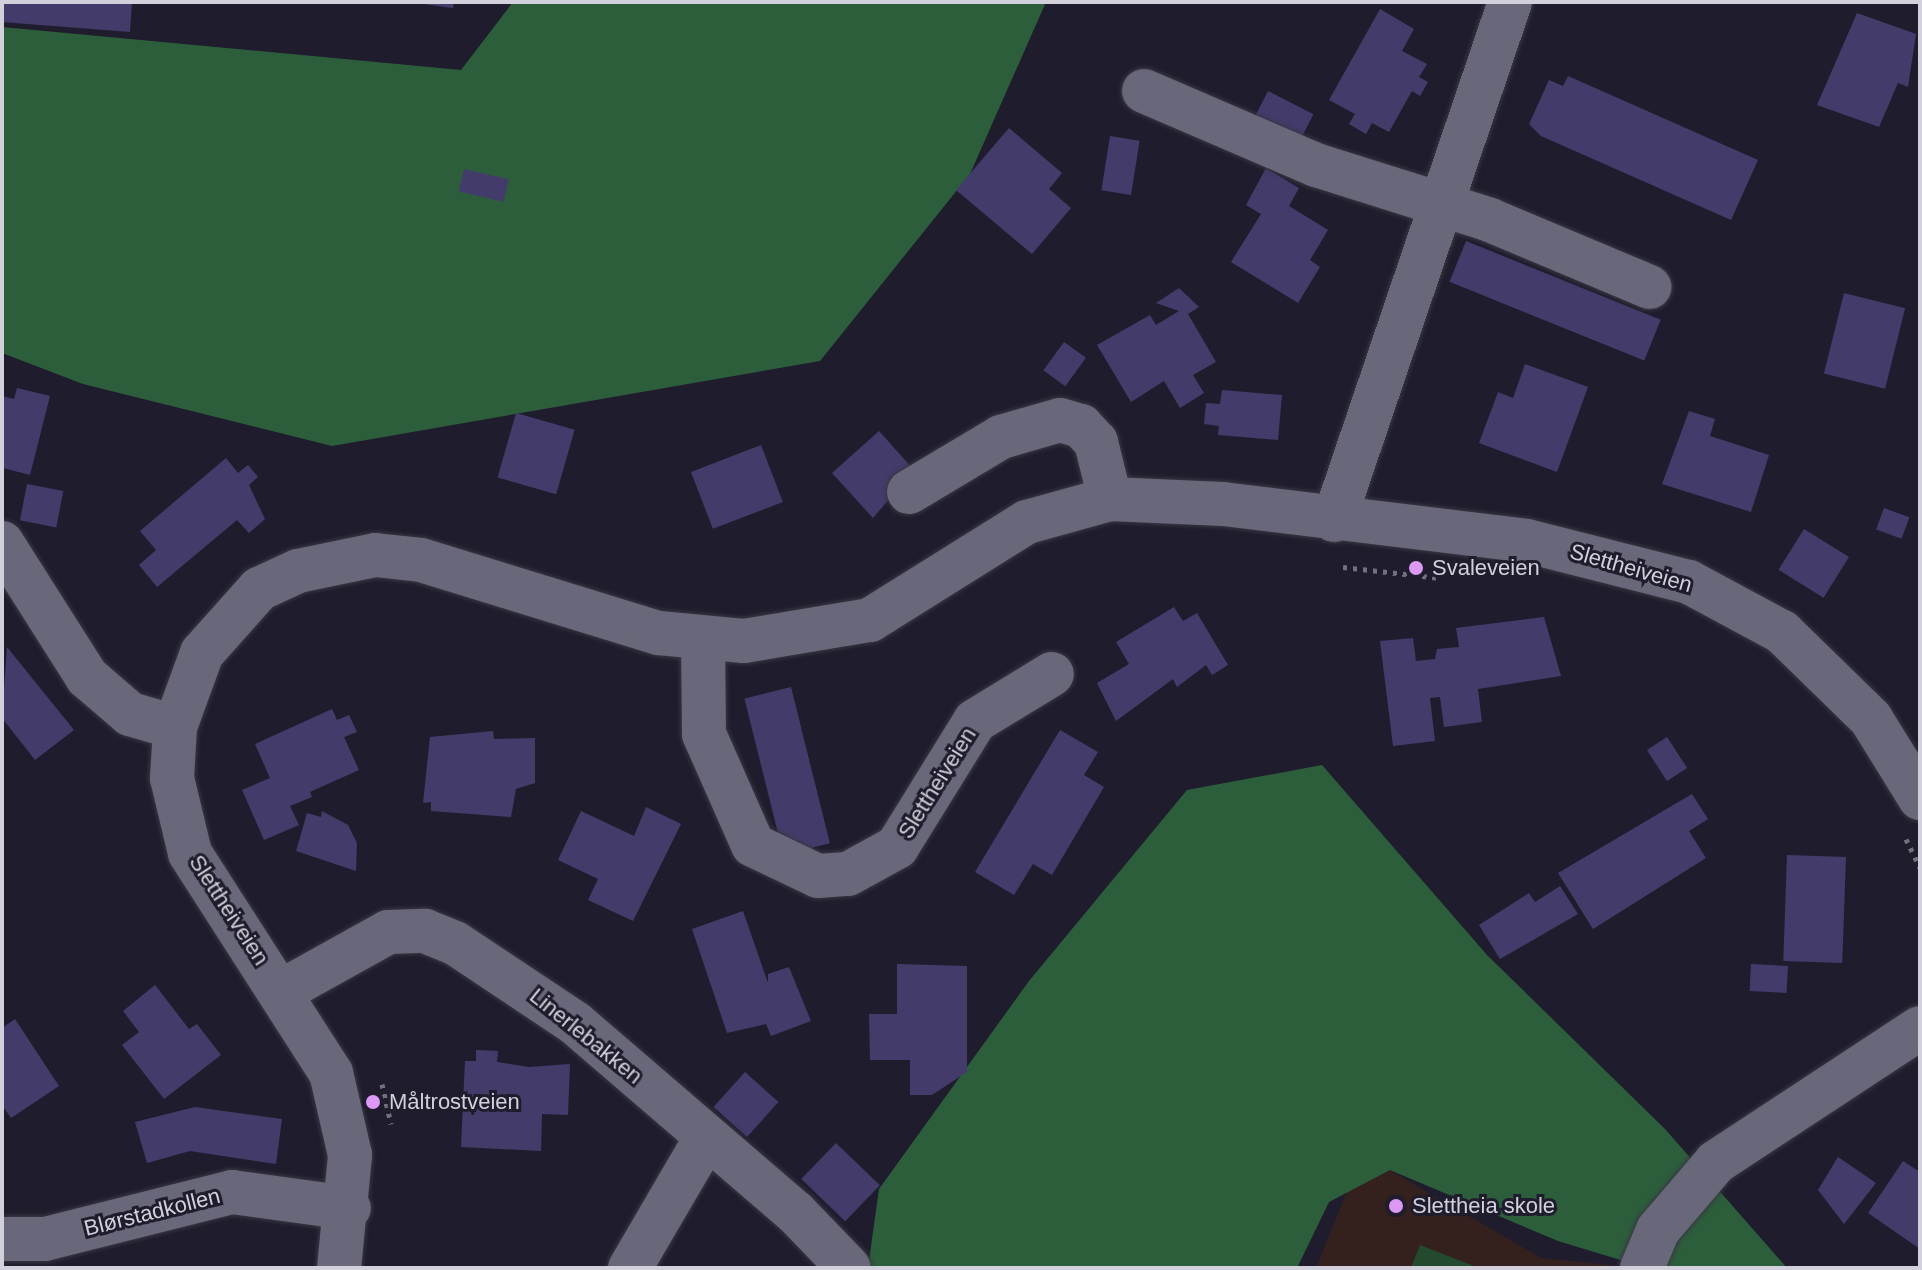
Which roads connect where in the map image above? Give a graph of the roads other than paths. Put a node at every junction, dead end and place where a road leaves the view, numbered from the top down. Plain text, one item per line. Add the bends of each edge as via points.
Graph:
1 (1510, 2) edge
2 (1144, 91) dead end
3 (1438, 206) junction
4 (1649, 287) dead end
5 (909, 492) dead end
6 (1110, 499) junction
7 (1334, 520) junction
8 (2, 543) edge
9 (703, 639) junction
10 (1052, 674) dead end
11 (175, 727) junction
12 (1911, 814) edge
13 (282, 991) junction
14 (1920, 1028) edge
15 (706, 1138) junction
16 (349, 1208) junction
17 (2, 1239) edge
18 (339, 1268) edge
19 (630, 1268) edge
20 (849, 1268) edge
21 (1642, 1268) edge

1 - 3 street
2 - 3 street via 1301,159
3 - 4 street via 1490,220
3 - 7 street
5 - 6 street via 1001,437 1060,420 1081,426 1096,442
6 - 7 street, Slettheiveien
6 - 9 street, Slettheiveien via 1027,522 870,620 786,639
7 - 12 street, Slettheiveien via 1574,549 1689,582 1813,656 1871,719
8 - 11 street via 87,677 130,714
9 - 10 street, Slettheiveien via 704,734 753,845 818,876 848,874 897,847 975,721
9 - 11 street, Slettheiveien via 659,633 476,571 375,555 336,560 259,589 225,621 202,653
11 - 13 street, Slettheiveien via 172,778 190,853
13 - 15 street, Linerlebakken via 388,932 425,931 502,972 575,1023
13 - 16 street, Slettheiveien via 313,1036 344,1116
14 - 21 street via 1716,1162 1658,1230
15 - 19 street
15 - 20 street, Linerlebakken
16 - 17 street, Blørstadkollen via 232,1192 45,1239
16 - 18 street, Slettheiveien

